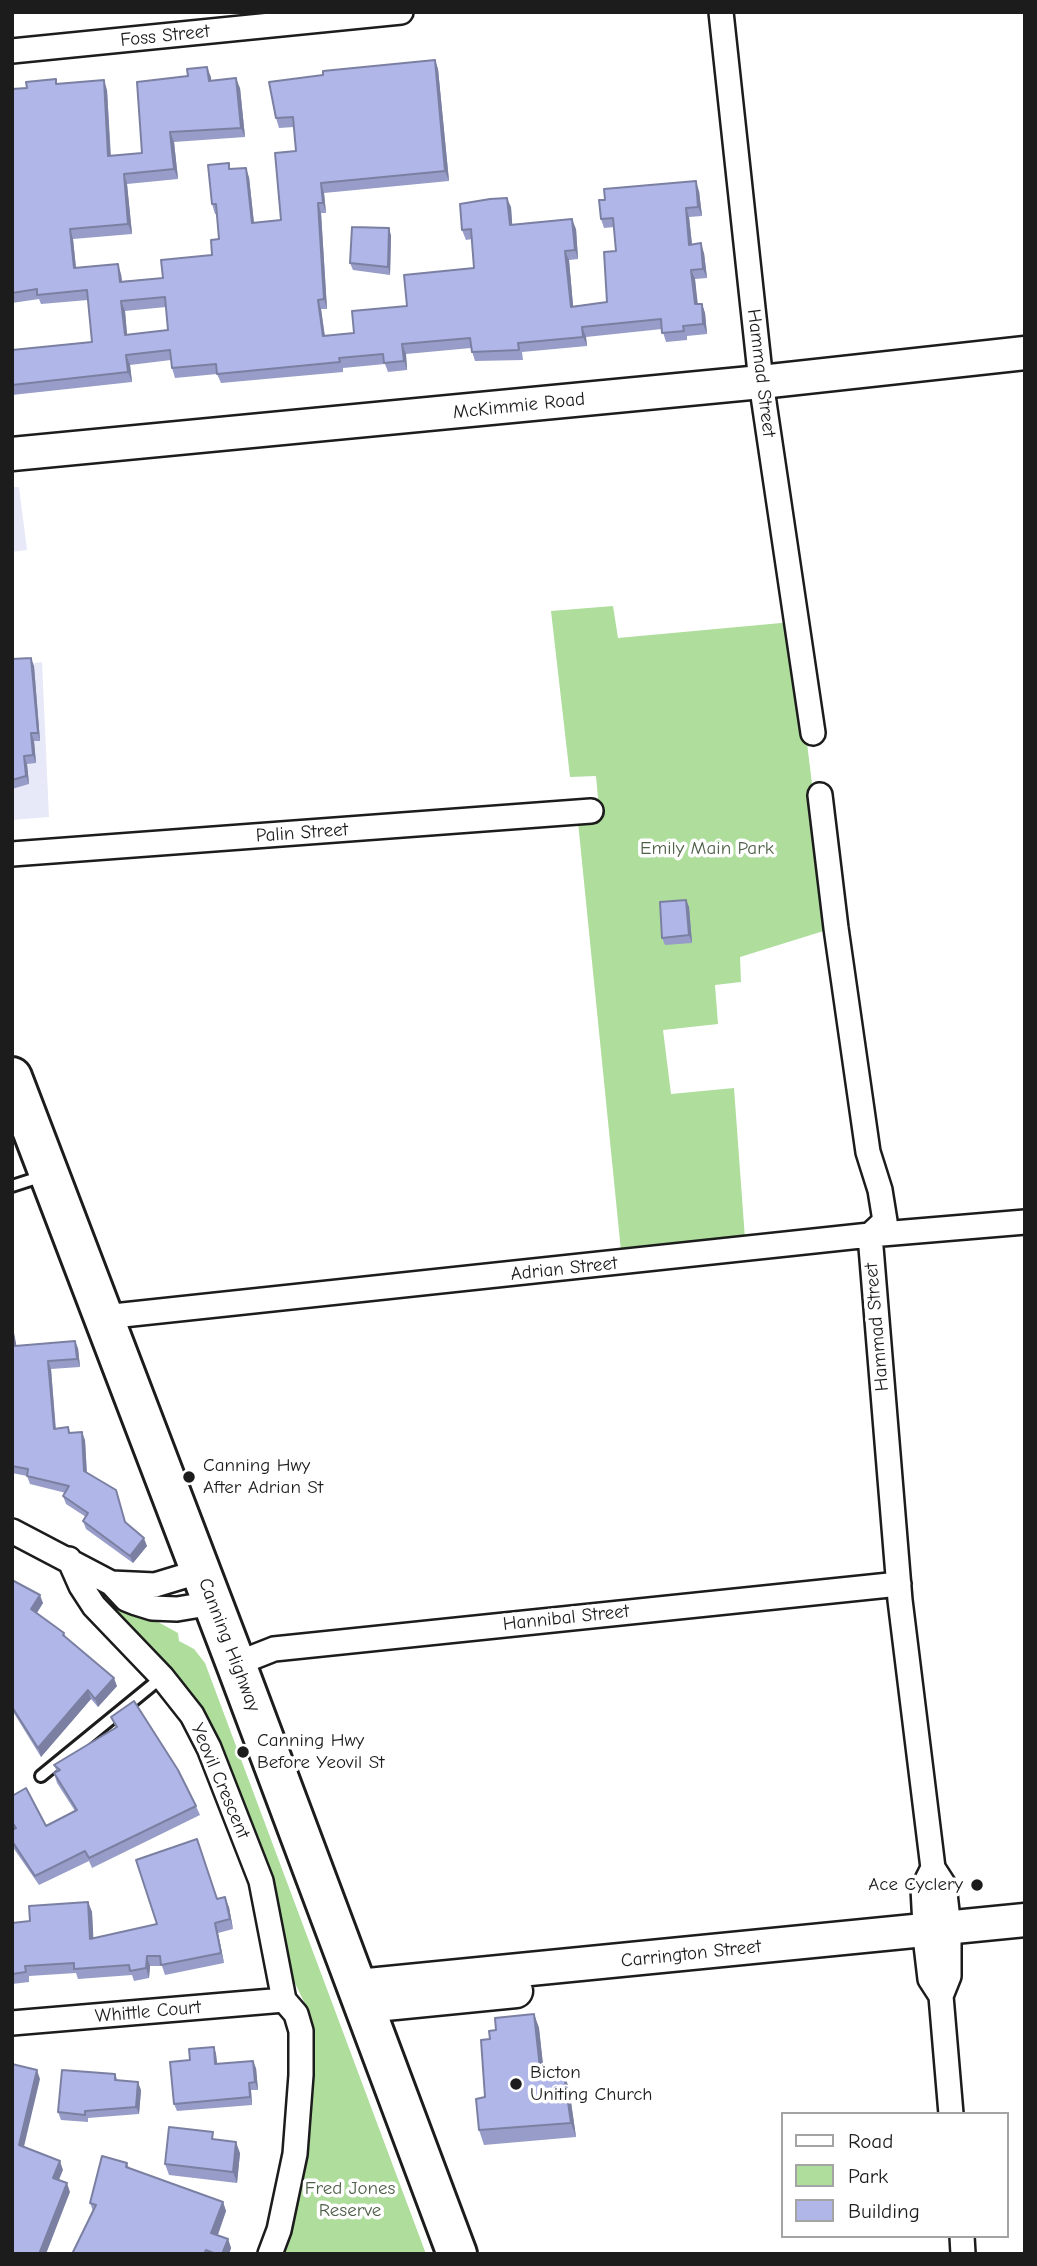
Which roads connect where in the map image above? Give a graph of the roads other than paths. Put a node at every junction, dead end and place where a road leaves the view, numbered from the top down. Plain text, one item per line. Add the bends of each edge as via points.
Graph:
1 (401, 12) edge
2 (722, 12) edge
3 (12, 51) edge
4 (1025, 353) edge
5 (761, 382) junction
6 (12, 454) edge
7 (813, 733) dead end
8 (820, 795) dead end
9 (591, 811) dead end
10 (12, 854) edge
11 (12, 1077) edge
12 (49, 1174) junction
13 (12, 1186) edge
14 (1025, 1222) edge
15 (870, 1235) junction
16 (104, 1317) junction
17 (12, 1531) edge
18 (69, 1559) junction
19 (111, 1583) junction
20 (899, 1584) junction
21 (207, 1587) junction
22 (236, 1664) junction
23 (162, 1677) junction
24 (41, 1776) dead end
25 (1025, 1920) edge
26 (1025, 1935) edge
27 (937, 1937) junction
28 (361, 1996) junction
29 (284, 2000) junction
30 (12, 2023) edge
31 (951, 2112) edge
32 (270, 2254) edge
33 (457, 2254) edge

1 - 3 street, Foss Street
2 - 5 street, Hammad Street
4 - 5 main road, McKimmie Road
5 - 6 main road, McKimmie Road
5 - 7 street, Hammad Street
8 - 15 street, Hammad Street via 868,1152 885,1221
9 - 10 street, Palin Street
11 - 12 highway, Canning Highway
12 - 13 lane
12 - 16 highway, Canning Highway
14 - 15 street, Adrian Street
15 - 16 street, Adrian Street
15 - 20 street, Hammad Street
16 - 21 highway, Canning Highway
17 - 18 street
18 - 19 street
18 - 23 street, Yeovil Crescent via 94,1606
19 - 21 street
19 - 21 street via 125,1599 152,1608 177,1609
20 - 22 street, Hannibal Street via 274,1649
20 - 27 street, Hammad Street via 933,1868 923,1888
21 - 22 highway, Canning Highway
22 - 28 highway, Canning Highway
23 - 24 lane
23 - 29 street, Yeovil Crescent via 192,1715 232,1803 261,1881
25 - 27 main road, Carrington Street
26 - 27 main road, Carrington Street
27 - 28 main road, Carrington Street
27 - 31 street, Hammad Street via 948,1976 941,1996
28 - 33 highway, Canning Highway
29 - 30 street, Whittle Court
29 - 32 street, Yeovil Crescent via 302,2031 301,2075 295,2154

